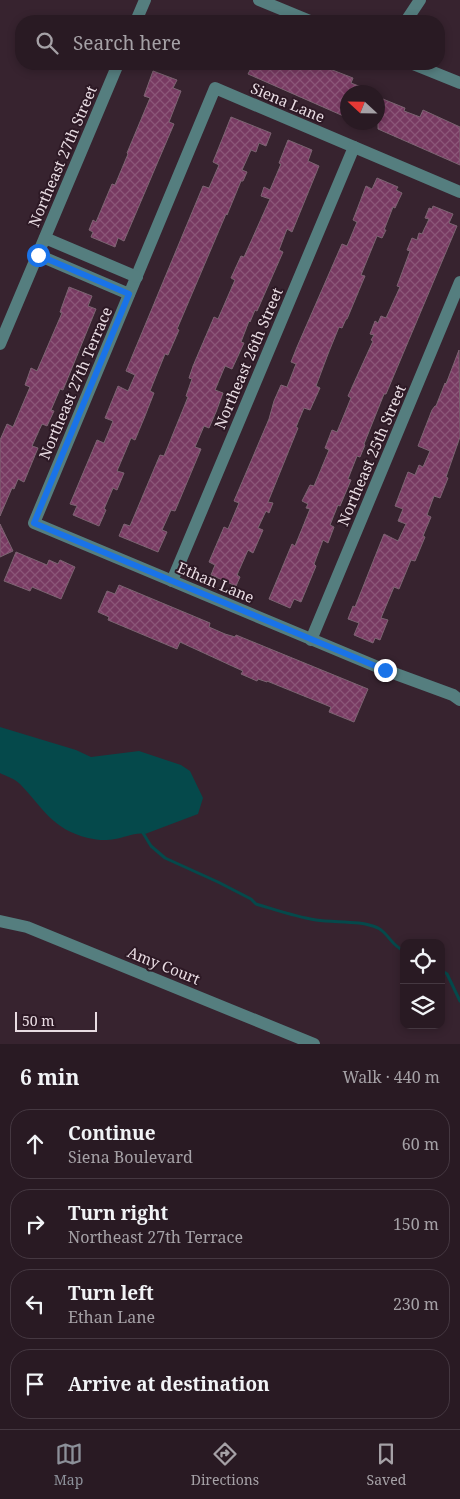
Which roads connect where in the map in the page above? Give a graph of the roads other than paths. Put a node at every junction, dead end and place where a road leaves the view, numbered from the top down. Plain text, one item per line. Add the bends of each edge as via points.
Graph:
1 (145, 0) edge
2 (259, 0) edge
3 (420, 0) edge
4 (139, 15) edge
5 (295, 15) edge
6 (410, 15) edge
7 (115, 70) edge
8 (428, 70) edge
9 (460, 83) edge
10 (214, 88) joint
11 (354, 147) junction
12 (460, 192) edge
13 (45, 238) junction
14 (38, 255) junction
15 (137, 277) junction
16 (460, 282) edge
17 (129, 294) junction
18 (0, 344) edge
19 (34, 523) joint
20 (172, 581) junction
21 (312, 640) junction
22 (460, 700) edge
23 (0, 921) edge
24 (314, 1044) edge

1 - 4 street
2 - 5 street
3 - 6 street
7 - 13 street, Northeast 27th Street
8 - 9 street
10 - 11 street, Siena Lane
10 - 15 street, Northeast 27th Terrace
11 - 12 street, Siena Lane
11 - 20 street, Northeast 26th Street
13 - 14 street, Northeast 27th Street
13 - 15 street
14 - 17 street
14 - 18 street, Northeast 27th Street
15 - 17 street, Northeast 27th Terrace
16 - 21 street, Northeast 25th Street
17 - 19 street, Northeast 27th Terrace
19 - 20 street, Ethan Lane
20 - 21 street, Ethan Lane
21 - 22 street, Ethan Lane
23 - 24 street, Amy Court via 27,927

